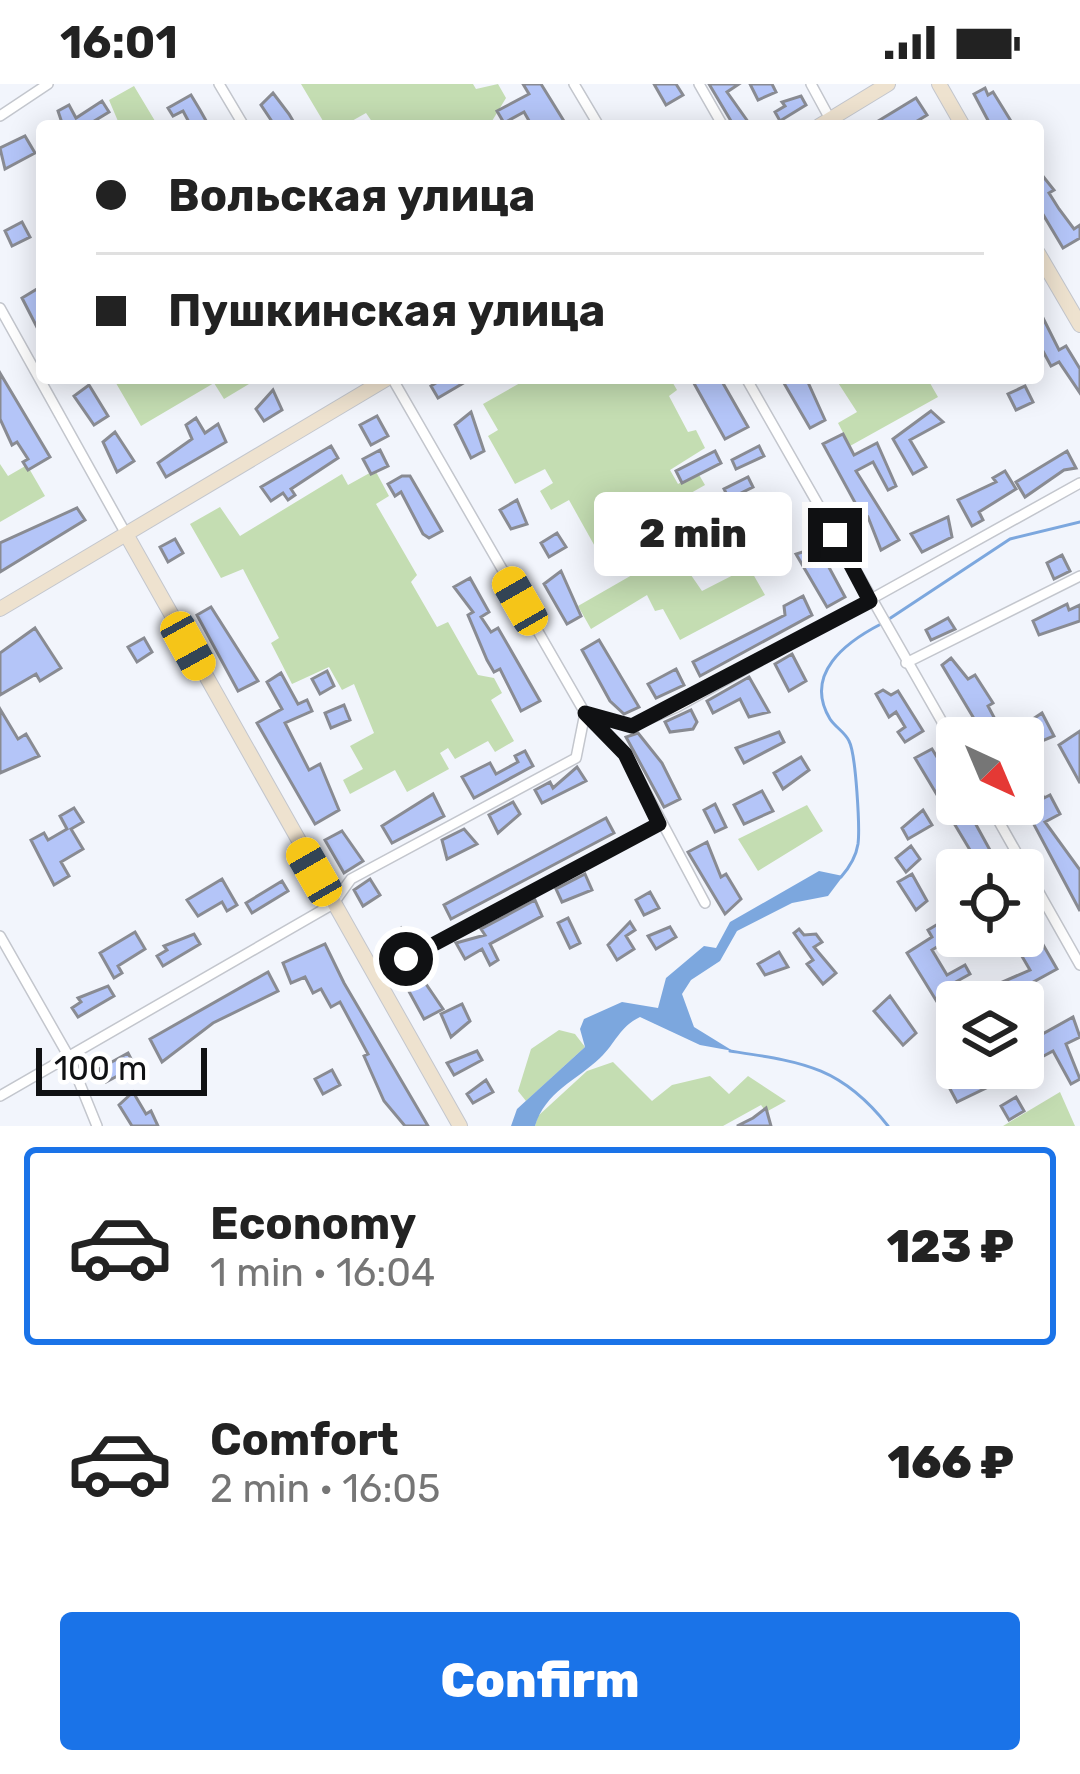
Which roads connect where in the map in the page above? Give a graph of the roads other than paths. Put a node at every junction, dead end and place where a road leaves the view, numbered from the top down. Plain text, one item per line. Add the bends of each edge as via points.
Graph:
1 (48, 84) edge
2 (219, 84) edge
3 (574, 84) edge
4 (699, 84) edge
5 (811, 84) edge
6 (888, 84) edge
7 (939, 84) edge
8 (0, 116) edge
9 (240, 120) edge
10 (595, 120) edge
11 (720, 120) edge
12 (824, 120) edge
13 (830, 120) edge
14 (960, 120) edge
15 (1044, 263) edge
16 (0, 308) edge
17 (1080, 325) edge
18 (36, 373) edge
19 (42, 384) edge
20 (380, 384) edge
21 (393, 384) edge
22 (749, 384) edge
23 (1080, 483) edge
24 (126, 534) junction
25 (1080, 576) edge
26 (870, 601) junction
27 (0, 609) edge
28 (907, 663) junction
29 (585, 713) junction
30 (939, 717) edge
31 (659, 824) junction
32 (1001, 825) edge
33 (705, 903) dead end
34 (332, 904) junction
35 (0, 936) edge
36 (1080, 965) edge
37 (374, 976) junction
38 (69, 1057) junction
39 (0, 1096) edge
40 (97, 1126) edge
41 (460, 1126) edge

1 - 8 street
2 - 9 street
3 - 10 street
4 - 11 street
5 - 12 street
6 - 13 street
7 - 14 street
15 - 17 street
16 - 18 street
19 - 24 street
20 - 24 street
21 - 29 street
22 - 26 street
23 - 26 street
24 - 27 street
24 - 34 street
25 - 28 street
26 - 28 street
26 - 29 street via 632,726
28 - 30 street
29 - 31 street via 625,754
29 - 34 street via 576,758 351,879
31 - 33 street
31 - 37 street
32 - 36 street
34 - 37 street
34 - 38 street
35 - 38 street
37 - 41 street
38 - 39 street
38 - 40 street

